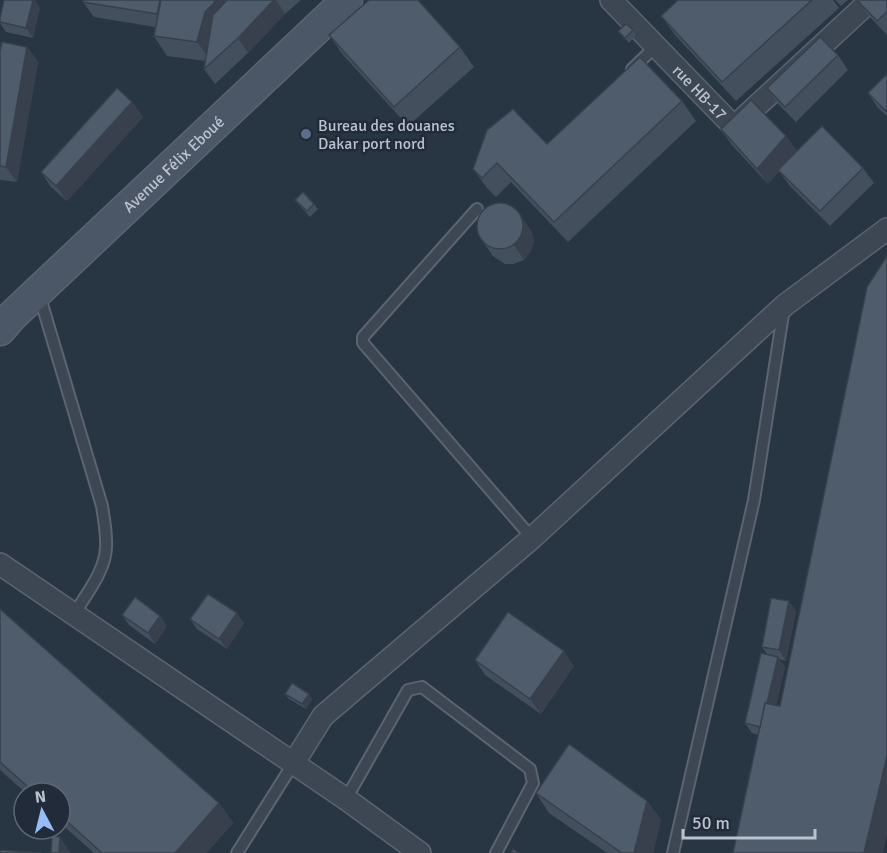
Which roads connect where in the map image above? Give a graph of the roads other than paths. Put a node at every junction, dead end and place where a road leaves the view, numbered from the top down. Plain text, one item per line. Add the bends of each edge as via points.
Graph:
1 (347, 0) edge
2 (611, 0) edge
3 (871, 0) edge
4 (656, 46) junction
5 (624, 77) edge
6 (477, 209) dead end
7 (887, 229) edge
8 (39, 291) junction
9 (785, 305) junction
10 (0, 330) edge
11 (532, 538) junction
12 (0, 564) edge
13 (74, 615) junction
14 (292, 764) junction
15 (346, 799) junction
16 (237, 853) edge
17 (420, 853) edge
18 (496, 853) edge
19 (673, 853) edge

1 - 8 street, Avenue Félix Eboué
2 - 4 street, rue HB-17
3 - 4 street, rue HB-17 via 734,127
4 - 5 lane
6 - 11 lane via 363,337 363,343
7 - 9 street
8 - 10 street, Avenue Félix Eboué
8 - 13 lane via 102,506 105,532 103,564
9 - 11 street
9 - 19 lane via 754,500
11 - 14 street via 323,716
12 - 13 street
13 - 14 street
14 - 15 street
14 - 16 lane
15 - 17 street
15 - 18 lane via 408,690 422,687 530,769 533,783

